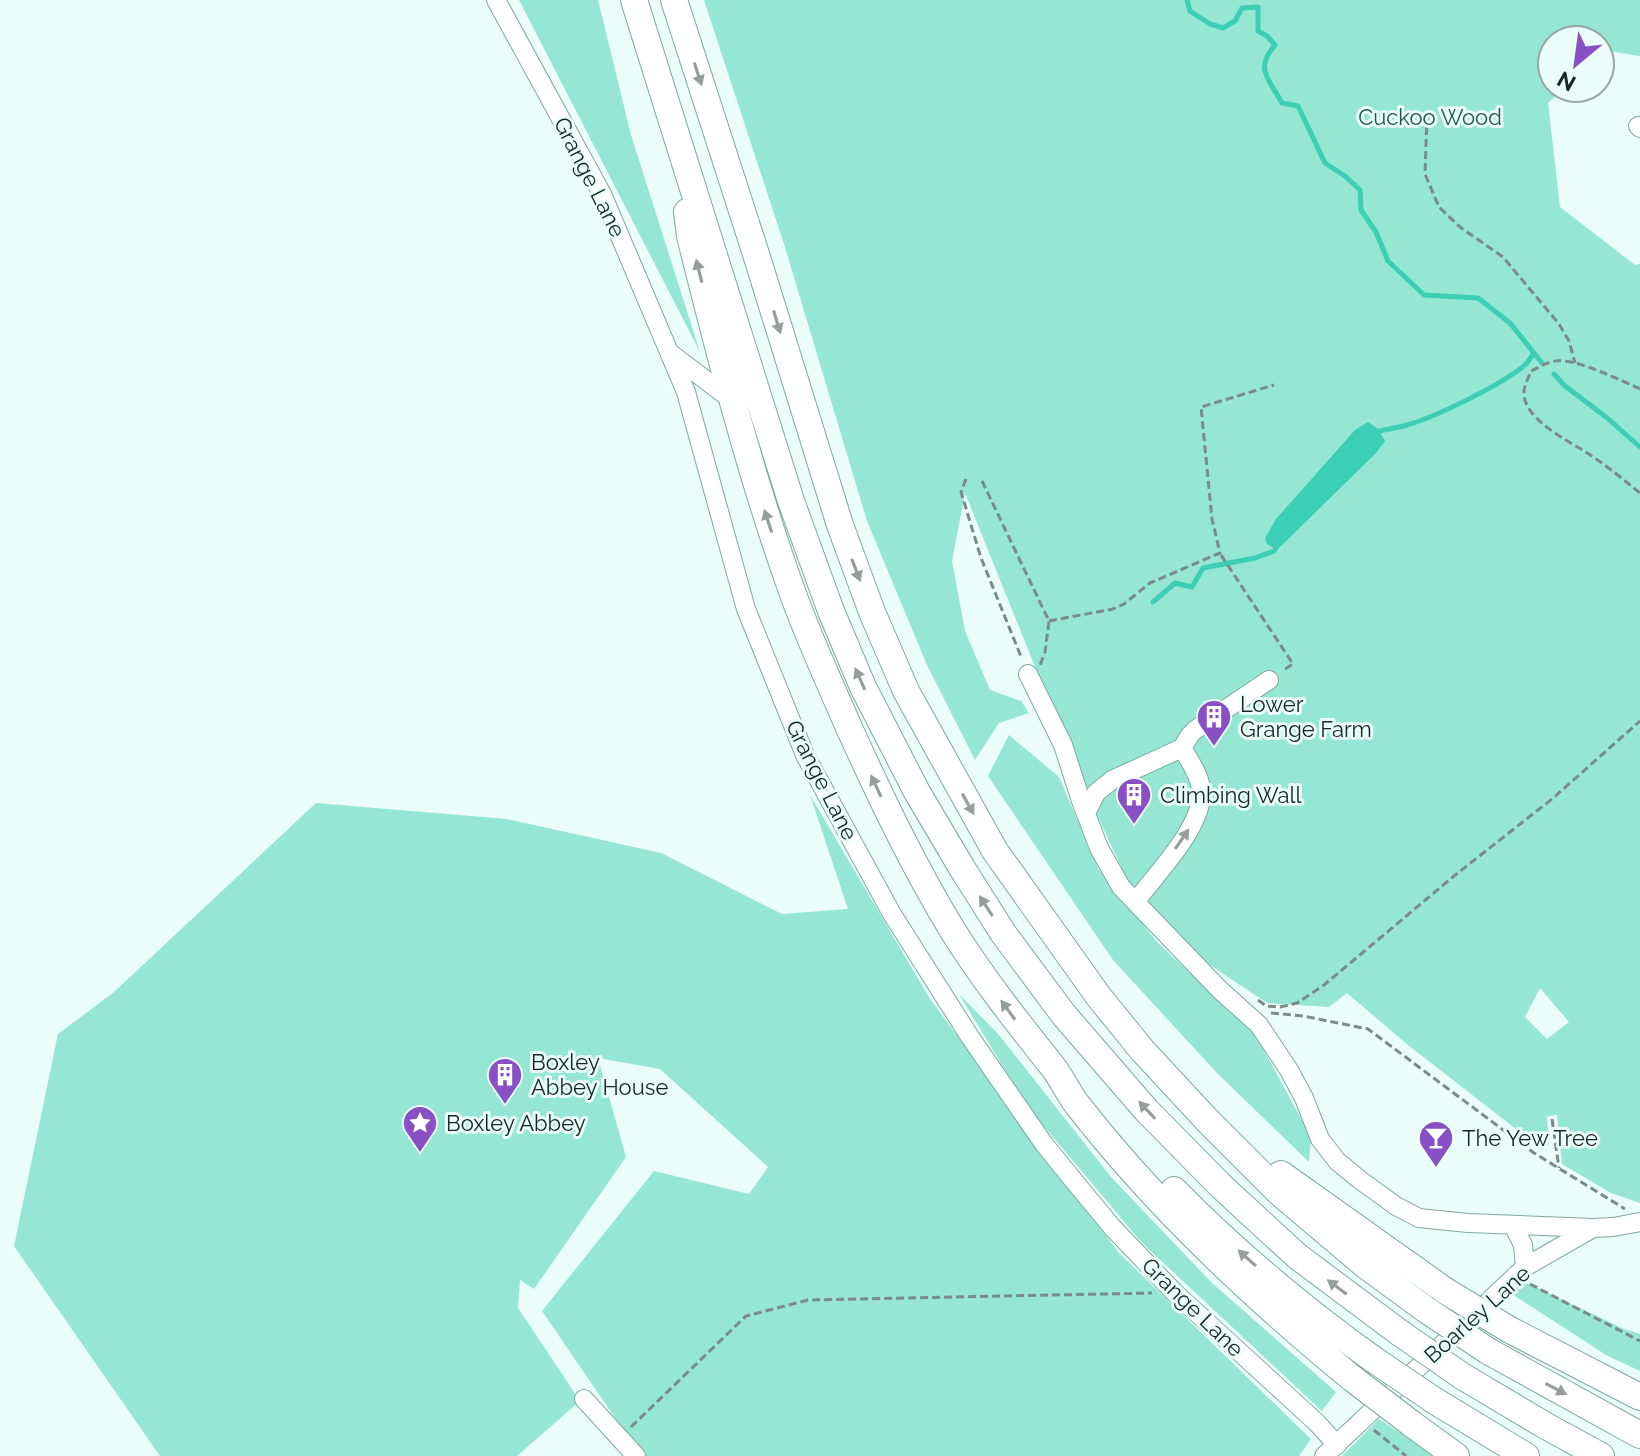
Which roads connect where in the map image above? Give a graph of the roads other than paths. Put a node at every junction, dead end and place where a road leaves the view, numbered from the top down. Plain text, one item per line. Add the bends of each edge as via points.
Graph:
1 (496, 0) edge
2 (634, 0) edge
3 (674, 0) edge
4 (678, 145) junction
5 (670, 353) junction
6 (732, 400) junction
7 (1031, 679) road end
8 (1269, 680) road end
9 (1182, 748) junction
10 (1086, 813) junction
11 (1136, 901) junction
12 (1056, 1071) junction
13 (1207, 1120) junction
14 (1633, 1216) edge
15 (1513, 1225) junction
16 (1593, 1228) junction
17 (1520, 1271) junction
18 (1640, 1397) edge
19 (584, 1399) dead end
20 (1640, 1435) edge
21 (1330, 1451) edge
22 (636, 1456) edge
23 (1456, 1456) edge
24 (1526, 1456) edge
25 (1601, 1456) edge

1 - 5 street, Grange Lane via 602,194
2 - 4 highway
3 -> 13 highway via 840,525 906,691 995,851 1031,903 1099,997
6 -> 4 highway via 690,236
25 -> 4 highway, bridge via 1462,1376 1297,1256 1147,1111 1064,1015 1003,933 917,792 831,611
5 - 6 street
5 - 21 street, Grange Lane via 686,392 746,609 805,755 892,914 1054,1156 1174,1292 1317,1423
12 -> 6 highway via 967,953 891,818 794,597
7 - 10 street via 1063,745
8 - 9 street via 1195,730
9 - 10 street via 1112,780 1096,793
11 -> 9 street via 1197,814 1201,790
10 - 11 street via 1121,887
11 - 15 street via 1259,1025 1337,1161 1419,1218
12 - 23 highway, bridge via 1077,1104 1191,1234 1353,1379
24 -> 12 highway, bridge via 1373,1359 1289,1295 1193,1210
13 - 18 highway, bridge via 1444,1290
13 -> 20 highway, bridge via 1292,1203 1425,1309 1488,1351
14 - 16 street, Boarley Lane via 1613,1227
15 - 16 street
15 - 17 street via 1523,1245
16 - 17 street, Boarley Lane
17 - 21 street, Boarley Lane
19 - 22 street

